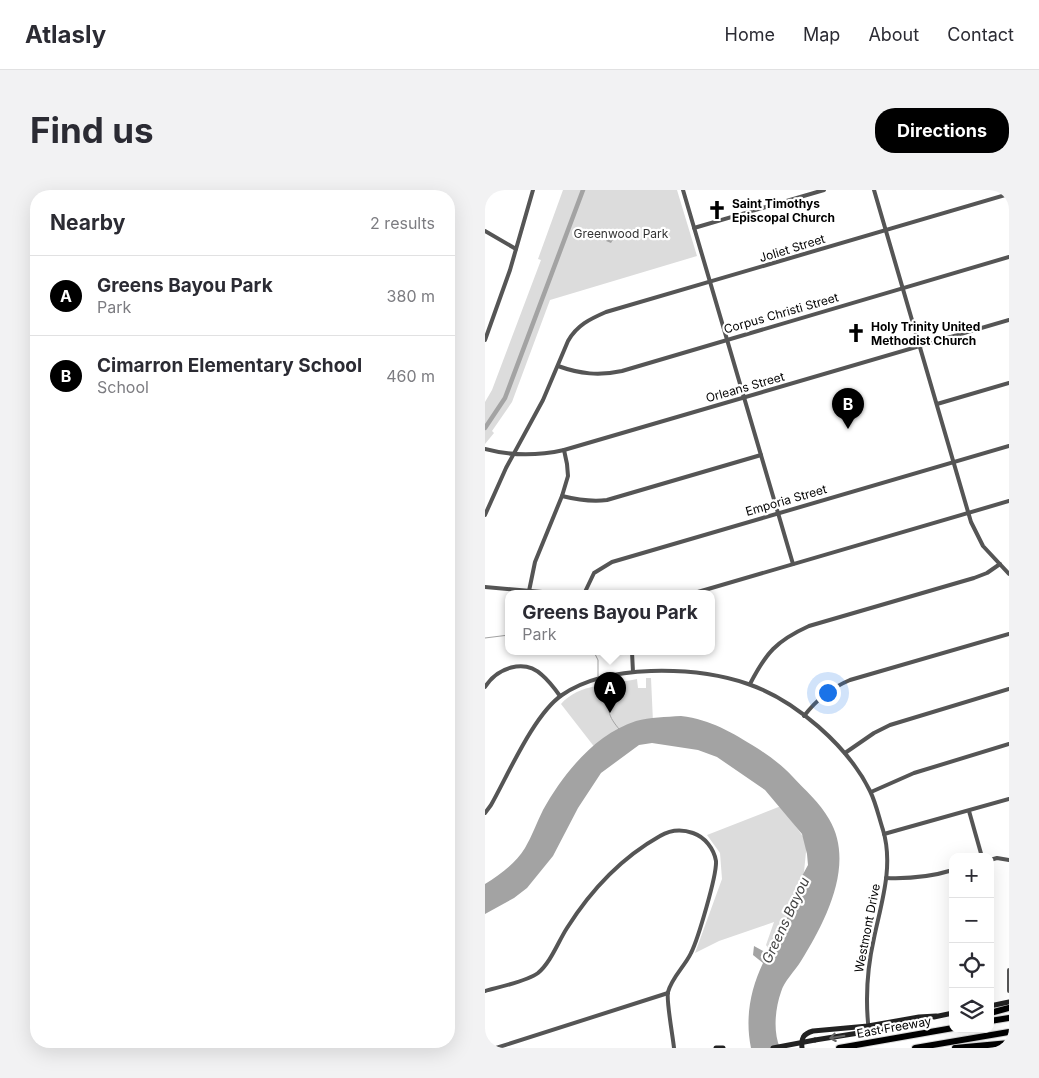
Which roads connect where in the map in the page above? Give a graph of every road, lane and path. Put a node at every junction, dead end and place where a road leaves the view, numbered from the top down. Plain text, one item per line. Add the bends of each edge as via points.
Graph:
1 (533, 190) edge
2 (683, 190) edge
3 (824, 190) edge
4 (874, 190) edge
5 (1009, 194) edge
6 (694, 228) junction
7 (886, 231) junction
8 (485, 232) edge
9 (516, 249) junction
10 (1009, 258) edge
11 (710, 283) junction
12 (903, 288) junction
13 (1009, 320) edge
14 (485, 340) edge
15 (727, 340) junction
16 (920, 346) junction
17 (558, 366) junction
18 (1009, 383) edge
19 (744, 397) junction
20 (937, 404) junction
21 (1009, 446) edge
22 (485, 449) edge
23 (564, 450) junction
24 (514, 454) junction
25 (761, 455) junction
26 (954, 462) junction
27 (562, 496) junction
28 (1009, 501) edge
29 (778, 513) junction
30 (969, 513) junction
31 (485, 515) edge
32 (793, 564) junction
33 (1000, 564) junction
34 (1009, 574) edge
35 (485, 587) edge
36 (518, 590) edge
37 (529, 590) edge
38 (586, 590) edge
39 (705, 590) edge
40 (1009, 634) edge
41 (631, 655) edge
42 (633, 672) junction
43 (750, 684) junction
44 (485, 687) edge
45 (1009, 689) edge
46 (560, 696) junction
47 (805, 716) junction
48 (1009, 744) edge
49 (845, 753) junction
50 (871, 792) junction
51 (1009, 799) edge
52 (969, 811) junction
53 (485, 813) edge
54 (884, 834) junction
55 (981, 853) edge
56 (994, 859) edge
57 (1009, 860) edge
58 (949, 871) edge
59 (886, 878) junction
60 (1009, 970) edge
61 (1009, 991) edge
62 (485, 992) edge
63 (668, 993) junction
64 (1009, 1002) edge
65 (994, 1005) edge
66 (1009, 1008) edge
67 (994, 1012) edge
68 (949, 1014) edge
69 (1009, 1018) edge
70 (994, 1021) edge
71 (949, 1024) edge
72 (868, 1029) junction
73 (949, 1029) edge
74 (1009, 1032) edge
75 (908, 1036) junction
76 (1009, 1043) edge
77 (496, 1048) edge
78 (674, 1048) edge
79 (716, 1048) edge
80 (723, 1048) edge
81 (773, 1048) edge
82 (802, 1048) edge
83 (839, 1048) edge
84 (915, 1048) edge
85 (955, 1048) edge

1 - 9 street
2 - 6 street
3 - 6 street
4 - 7 street
5 - 7 street, Joliet Street
6 - 11 street
7 - 11 street, Joliet Street
7 - 12 street
8 - 9 street
9 - 14 street
10 - 12 street, Corpus Christi Street
11 - 15 street
11 - 17 street, Joliet Street via 606,312 582,324 573,333
12 - 15 street, Corpus Christi Street
12 - 16 street
13 - 16 street, Orleans Street
15 - 17 street, Corpus Christi Street via 608,374 575,372
15 - 19 street
16 - 19 street, Orleans Street
16 - 20 street
17 - 24 street
18 - 20 street
19 - 23 street, Orleans Street
19 - 25 street
20 - 26 street
21 - 26 street, Emporia Street
22 - 24 street, Orleans Street
23 - 24 street, Orleans Street via 547,454
23 - 27 street via 567,476
24 - 31 street
25 - 27 street via 607,500 594,502
25 - 29 street
26 - 29 street, Emporia Street
26 - 30 street
27 - 37 street via 535,562
28 - 30 street
29 - 32 street
29 - 38 street, Emporia Street via 612,562 594,573
30 - 32 street
30 - 33 street via 983,546
32 - 39 street
33 - 34 street
33 - 43 street via 974,578 791,634 765,657
35 - 36 street
40 - 47 street via 850,680 826,693
41 - 42 street
42 - 43 street, Westmont Drive via 697,672
42 - 46 street, Westmont Drive via 593,680
43 - 47 street, Westmont Drive
44 - 46 street via 495,675 518,666 541,674
45 - 49 street via 890,725
46 - 53 street, Westmont Drive via 536,722
47 - 49 street, Westmont Drive
48 - 50 street via 914,773
49 - 50 street, Westmont Drive
50 - 54 street, Westmont Drive
51 - 52 street
52 - 54 street
52 - 55 street
54 - 59 street, Westmont Drive
56 - 57 street
58 - 59 street via 909,878
59 - 72 street, Westmont Drive via 869,964
60 - 61 street
62 - 63 street via 538,974 591,893 610,873 665,833 683,831 694,833 712,849 715,875 693,950
63 - 77 street
63 - 78 street
64 - 65 main road
66 - 67 highway
68 - 72 main road
69 - 70 highway
71 - 75 highway
72 -> 81 main road, bridge
72 - 82 main road via 806,1033 801,1041
73 - 75 highway, East Freeway
74 - 84 highway, East Freeway
75 - 83 highway, East Freeway
76 - 85 highway
79 - 80 main road

